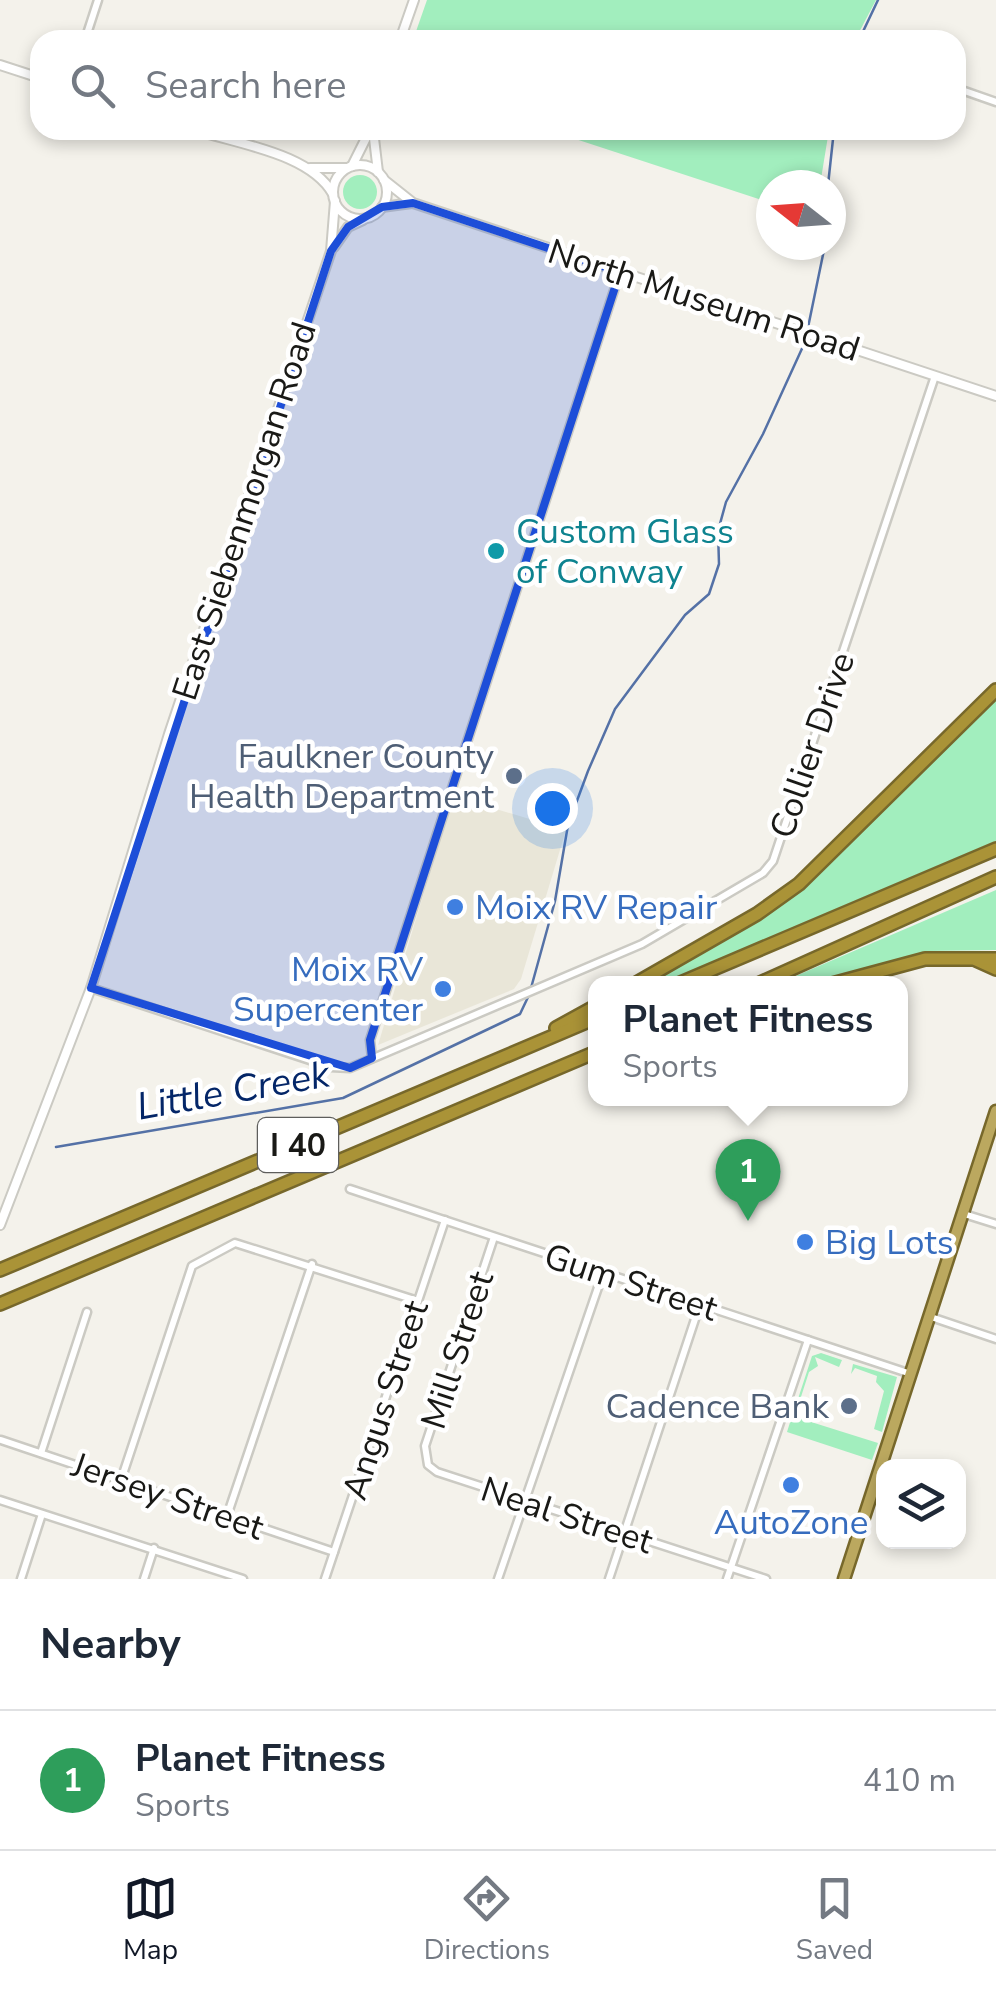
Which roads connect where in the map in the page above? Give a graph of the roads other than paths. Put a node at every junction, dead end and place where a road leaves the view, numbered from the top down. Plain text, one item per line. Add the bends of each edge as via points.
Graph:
1 (98, 0) edge
2 (414, 0) edge
3 (88, 30) edge
4 (404, 30) edge
5 (0, 65) edge
6 (30, 75) edge
7 (966, 92) edge
8 (996, 102) edge
9 (225, 140) edge
10 (365, 140) edge
11 (373, 140) edge
12 (350, 167) junction
13 (305, 168) junction
14 (378, 172) junction
15 (384, 180) junction
16 (334, 197) junction
17 (413, 203) junction
18 (382, 208) junction
19 (367, 218) junction
20 (331, 251) junction
21 (620, 272) junction
22 (935, 376) junction
23 (996, 396) edge
24 (996, 690) edge
25 (996, 850) edge
26 (996, 877) edge
27 (972, 958) junction
28 (996, 959) edge
29 (996, 970) edge
30 (649, 976) edge
31 (697, 976) edge
32 (776, 976) edge
33 (862, 976) edge
34 (91, 988) junction
35 (588, 1011) edge
36 (588, 1021) edge
37 (511, 1054) junction
38 (588, 1057) edge
39 (372, 1058) junction
40 (996, 1111) edge
41 (350, 1189) dead end
42 (964, 1214) junction
43 (444, 1220) junction
44 (996, 1224) edge
45 (0, 1225) edge
46 (494, 1237) junction
47 (312, 1264) junction
48 (0, 1270) edge
49 (602, 1272) junction
50 (418, 1301) junction
51 (0, 1304) edge
52 (700, 1304) junction
53 (87, 1312) dead end
54 (932, 1317) junction
55 (996, 1339) edge
56 (808, 1340) junction
57 (912, 1375) junction
58 (1, 1440) edge
59 (41, 1453) junction
60 (428, 1464) joint
61 (121, 1480) junction
62 (0, 1500) edge
63 (524, 1501) junction
64 (42, 1514) junction
65 (227, 1516) junction
66 (625, 1534) junction
67 (154, 1548) junction
68 (334, 1552) junction
69 (731, 1568) junction
70 (21, 1579) edge
71 (144, 1579) edge
72 (243, 1579) edge
73 (325, 1579) edge
74 (498, 1579) edge
75 (609, 1579) edge
76 (728, 1579) edge
77 (766, 1579) edge
78 (844, 1579) edge

1 - 3 street
2 - 4 street
5 - 6 street
7 - 8 street
9 - 13 street
10 - 12 street
11 - 14 street
12 - 13 street
12 - 14 street
12 - 16 street via 337,178
13 - 16 street via 322,177
14 - 15 street
15 - 17 street, North Museum Road
15 - 18 street
16 - 19 street via 344,214
16 - 20 street, East Siebenmorgan Road
17 - 18 street, North Museum Road
17 - 21 street, North Museum Road
18 - 19 street
19 - 20 street, East Siebenmorgan Road via 348,227
20 - 34 street, East Siebenmorgan Road
21 - 22 street, North Museum Road
21 - 39 street via 376,1024
22 - 23 street, North Museum Road
22 - 39 street, Collier Drive via 768,869 642,944
24 - 30 highway via 800,884
25 - 31 highway
26 - 32 highway
27 - 28 highway
27 - 29 highway
27 - 33 highway via 921,960
34 - 39 street, Collier Drive via 331,1067 350,1068
34 - 45 street, East Siebenmorgan Road
35 - 37 highway
36 - 37 highway, I 40
37 - 48 highway, I 40
38 - 51 highway, I 40
40 - 42 highway
41 - 43 street, Gum Street
42 - 44 street
42 - 54 highway
43 - 46 street, Gum Street
43 - 50 street, Angus Street
46 - 49 street, Gum Street
46 - 60 street, Mill Street via 425,1446
47 - 50 street
47 - 61 street via 235,1243 192,1266
47 - 65 street
49 - 52 street, Gum Street
49 - 63 street
50 - 68 street, Angus Street
52 - 56 street, Gum Street
52 - 66 street
53 - 59 street
54 - 55 street
54 - 57 highway
56 - 57 street, Gum Street
56 - 69 street
57 - 78 highway
58 - 59 street, Jersey Street
59 - 61 street, Jersey Street
60 - 63 street, Neal Street
61 - 65 street, Jersey Street
62 - 64 street
63 - 66 street, Neal Street
63 - 74 street
64 - 67 street
64 - 70 street
65 - 68 street, Jersey Street
66 - 69 street, Neal Street
66 - 75 street
67 - 71 street
67 - 72 street
68 - 73 street, Angus Street
69 - 76 street
69 - 77 street, Neal Street

